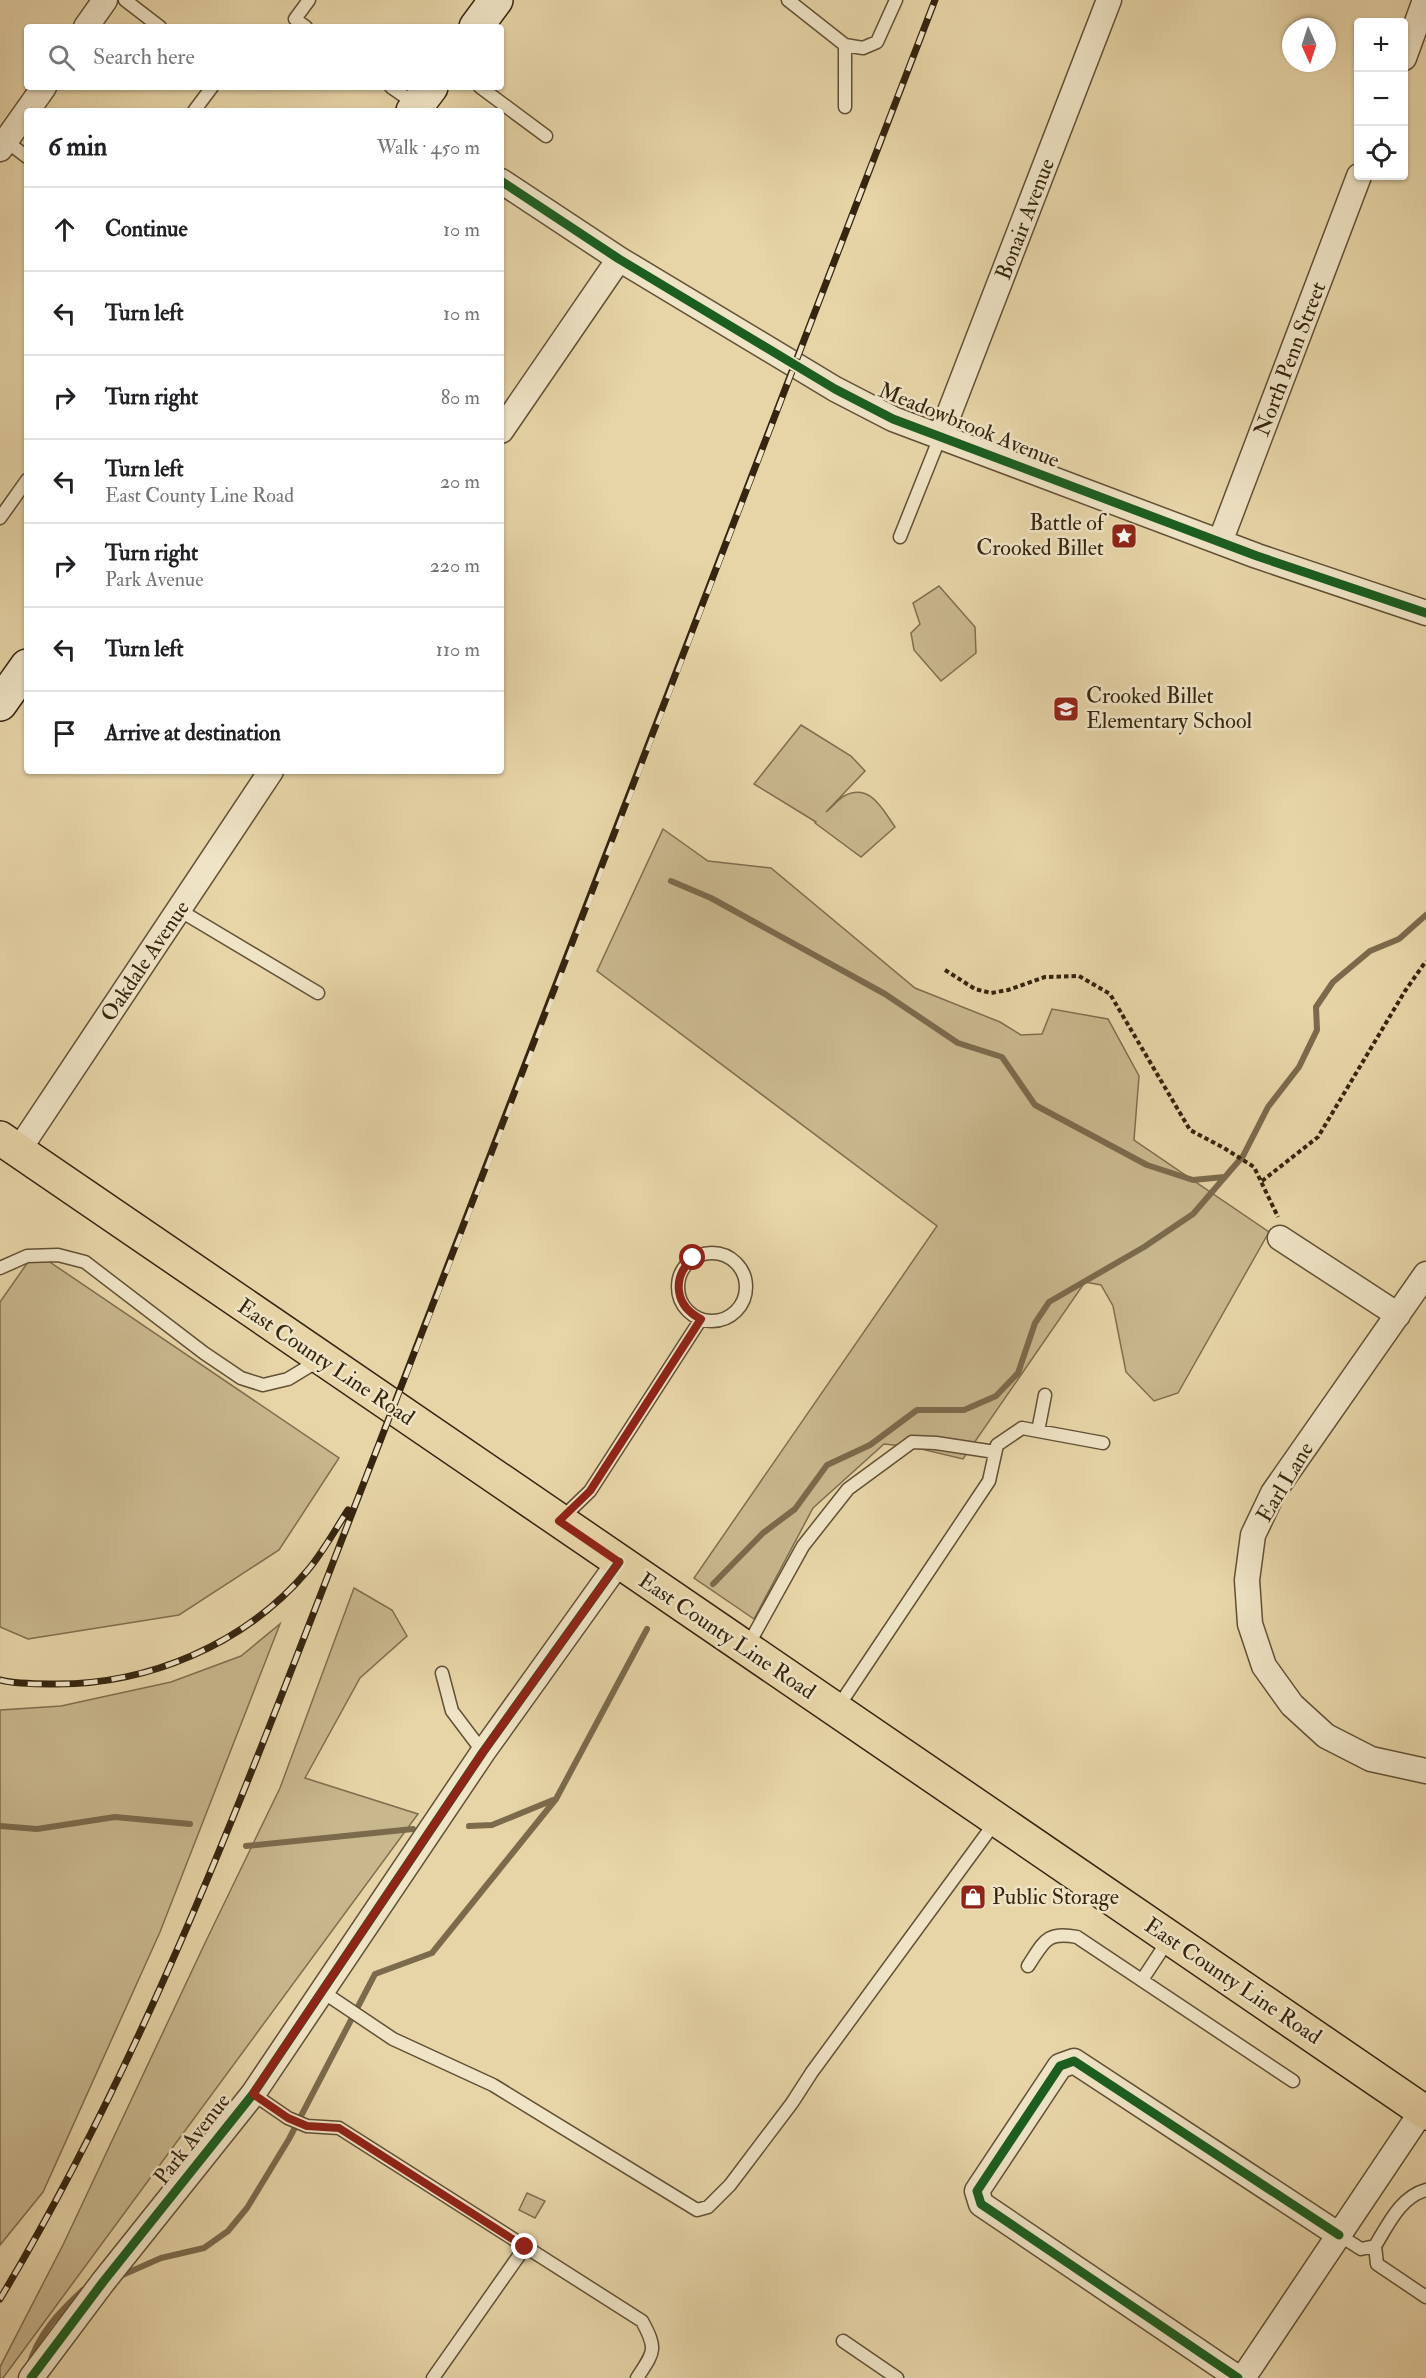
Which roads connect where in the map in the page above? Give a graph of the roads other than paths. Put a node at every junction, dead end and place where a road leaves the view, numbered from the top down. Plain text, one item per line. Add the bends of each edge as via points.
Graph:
1 (105, 0) edge
2 (125, 0) edge
3 (309, 0) edge
4 (496, 0) edge
5 (788, 0) edge
6 (896, 0) edge
7 (1109, 0) edge
8 (1425, 0) edge
9 (88, 24) edge
10 (156, 24) edge
11 (301, 24) edge
12 (478, 24) edge
13 (844, 45) junction
14 (1408, 47) edge
15 (42, 90) edge
16 (210, 90) edge
17 (484, 90) edge
18 (845, 107) dead end
19 (29, 108) edge
20 (196, 108) edge
21 (24, 115) edge
22 (546, 136) dead end
23 (3, 145) edge
24 (24, 156) edge
25 (1357, 180) edge
26 (504, 183) edge
27 (619, 259) junction
28 (504, 426) edge
29 (940, 437) junction
30 (24, 484) edge
31 (0, 518) edge
32 (900, 537) dead end
33 (1220, 542) junction
34 (1426, 613) edge
35 (24, 670) edge
36 (0, 704) edge
37 (269, 774) edge
38 (179, 910) junction
39 (318, 993) dead end
40 (9, 1144) edge
41 (1280, 1238) road end
42 (0, 1268) edge
43 (1426, 1274) edge
44 (1398, 1315) junction
45 (701, 1319) junction
46 (322, 1359) junction
47 (1045, 1395) dead end
48 (1038, 1431) junction
49 (1103, 1443) dead end
50 (995, 1452) junction
51 (559, 1521) junction
52 (619, 1562) junction
53 (746, 1649) junction
54 (442, 1673) dead end
55 (836, 1710) junction
56 (483, 1752) junction
57 (1426, 1771) edge
58 (996, 1820) junction
59 (1170, 1938) junction
60 (1028, 1966) dead end
61 (1142, 1980) junction
62 (323, 1992) junction
63 (1293, 2081) dead end
64 (253, 2094) junction
65 (1425, 2109) edge
66 (1426, 2190) edge
67 (1339, 2235) junction
68 (1375, 2246) junction
69 (525, 2247) junction
70 (1426, 2296) edge
71 (843, 2341) dead end
72 (31, 2378) edge
73 (433, 2378) edge
74 (637, 2378) edge
75 (897, 2378) edge
76 (1238, 2378) edge
77 (1243, 2378) edge

1 - 9 street
2 - 10 lane
3 - 11 lane via 295,20
4 - 12 main road
5 - 13 lane
6 - 13 lane via 877,42 863,48
7 - 29 street, Bonair Avenue
8 - 14 street
13 - 18 lane
15 - 19 street
16 - 20 lane
17 - 22 lane
21 - 23 street
23 - 24 lane
25 - 33 street, North Penn Street
26 - 27 street, Meadowbrook Avenue
27 - 28 street
27 - 29 street, Meadowbrook Avenue via 835,389 893,419
29 - 32 lane
29 - 33 street, Meadowbrook Avenue
30 - 31 lane
33 - 34 street, Meadowbrook Avenue
35 - 36 main road
37 - 38 street, Oakdale Avenue
38 - 39 lane
38 - 40 street, Oakdale Avenue
40 - 46 main road, East County Line Road
41 - 44 street
42 - 46 lane via 27,1256 58,1255 86,1262 204,1353 241,1378 263,1385 288,1379
43 - 44 street, Earl Lane
44 - 57 street, Earl Lane via 1273,1493 1253,1535 1247,1580 1250,1624 1264,1666 1293,1705 1326,1736 1371,1759
45 - 45 lane via 679,1297 680,1275 693,1258 714,1253 725,1255 735,1261 746,1281 742,1304 724,1319
45 - 51 lane via 590,1491
46 - 51 main road, East County Line Road
47 - 48 lane
48 - 49 lane
48 - 50 lane via 1023,1428 997,1445
50 - 53 lane via 912,1442 848,1489 803,1546
50 - 55 lane via 989,1481
51 - 52 main road, East County Line Road
52 - 53 main road, East County Line Road
52 - 56 street, Park Avenue
53 - 55 main road, East County Line Road
54 - 56 lane via 452,1711
55 - 58 main road, East County Line Road
56 - 62 street, Park Avenue
58 - 59 main road, East County Line Road
58 - 62 lane via 730,2185 708,2207 697,2210 493,2085 393,2039
59 - 61 lane
59 - 65 main road, East County Line Road
60 - 61 lane via 1046,1940 1059,1934 1077,1937
61 - 63 lane
62 - 64 street, Park Avenue
64 - 69 lane via 307,2126 339,2128
64 - 72 street, Park Avenue
65 - 67 street
66 - 68 lane via 1399,2207
67 - 68 lane via 1361,2249
67 - 76 street via 1074,2061 1060,2066 977,2191 981,2205
67 - 77 street
68 - 70 lane via 1377,2264
69 - 73 lane
69 - 74 lane via 642,2321 651,2337 653,2354
71 - 75 lane

